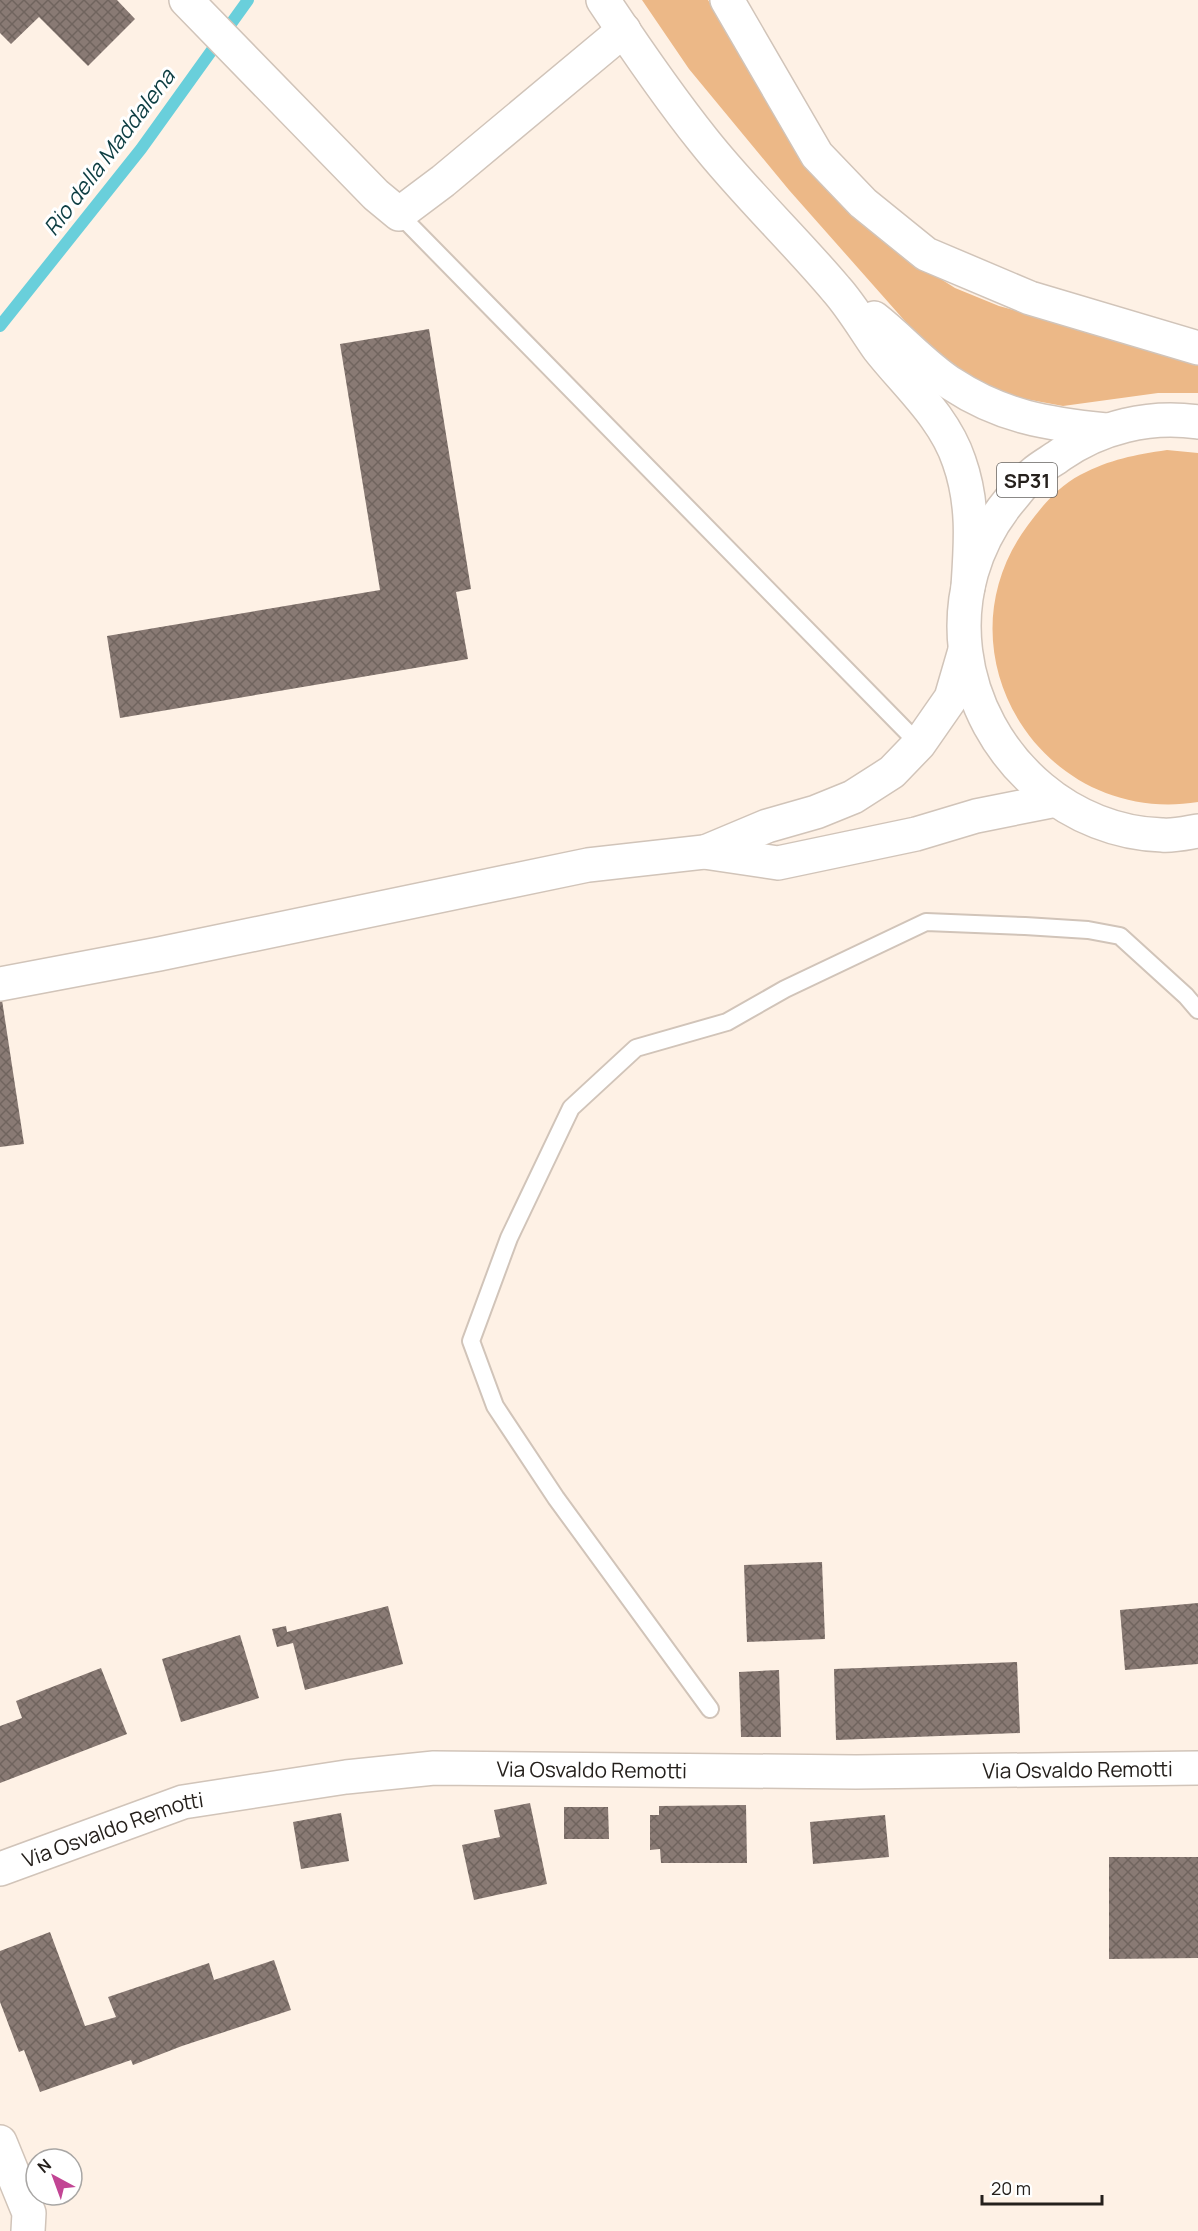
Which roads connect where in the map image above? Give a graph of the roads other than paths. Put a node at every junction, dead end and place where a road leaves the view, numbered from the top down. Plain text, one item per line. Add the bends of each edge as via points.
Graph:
1 (603, 0) edge
2 (727, 0) edge
3 (191, 6) edge
4 (624, 30) junction
5 (399, 214) junction
6 (837, 290) junction
7 (1198, 348) edge
8 (1198, 422) edge
9 (1106, 430) junction
10 (968, 586) junction
11 (965, 650) junction
12 (919, 744) junction
13 (1056, 800) junction
14 (1198, 831) edge
15 (1163, 835) junction
16 (704, 852) junction
17 (1198, 856) edge
18 (0, 984) edge
19 (1198, 1010) edge
20 (710, 1709) dead end
21 (1198, 1767) edge
22 (0, 1869) edge
23 (0, 2142) edge
24 (28, 2231) edge

1 - 4 main road, SP31
2 - 7 main road via 817,155 863,203 926,254 1030,298
3 - 5 main road
4 - 5 main road
4 - 6 main road, SP31 via 704,142
5 - 12 lane
6 - 9 main road, SP31 via 952,384 981,401 1011,414
6 - 10 main road, SP31 via 879,349 927,405 959,461 972,532
8 - 9 main road, SP31 via 1178,419
9 - 10 main road, SP31 via 1081,441 1032,474 995,519
10 - 11 main road, SP31
11 - 12 main road via 951,698
11 - 13 main road, SP31 via 974,694 994,735 1021,771
12 - 16 main road via 892,772 853,797
13 - 15 main road, SP31 via 1089,818 1125,830
13 - 16 main road via 778,862
14 - 15 main road, SP31
15 - 17 main road, SP31
16 - 18 main road via 588,865
19 - 20 lane via 1120,936 1088,930 926,922 785,989 727,1023 636,1048 571,1108 509,1238 471,1341 495,1406 556,1498
21 - 22 main road, Via Osvaldo Remotti via 856,1773 434,1768 183,1802
23 - 24 main road via 29,2213

